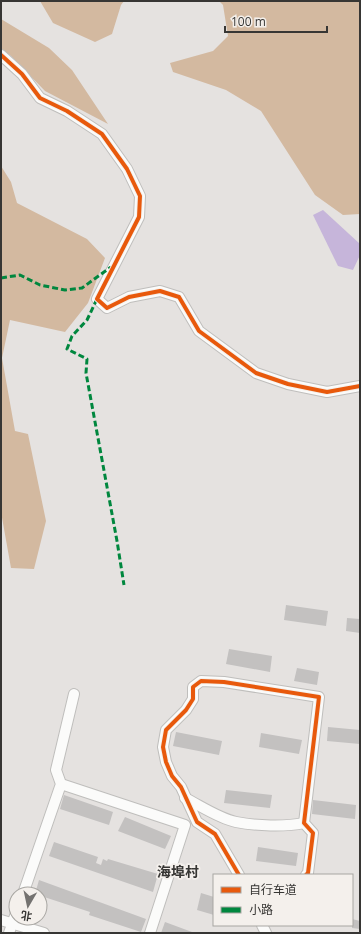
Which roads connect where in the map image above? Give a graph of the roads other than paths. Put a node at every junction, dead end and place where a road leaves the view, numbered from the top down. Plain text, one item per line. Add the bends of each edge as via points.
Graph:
1 (1, 55) edge
2 (360, 386) edge
3 (74, 694) dead end
4 (61, 784) junction
5 (185, 798) junction
6 (304, 823) junction
7 (238, 874) edge
8 (307, 874) edge
9 (26, 886) edge
10 (1, 920) edge
11 (11, 928) edge
12 (44, 933) edge
13 (150, 933) edge

1 - 2 street via 22,74 40,98 67,111 102,134 127,169 140,196 139,217 97,299 107,308 129,297 160,291 179,297 199,331 256,373 288,384 327,392
3 - 4 street via 56,770
4 - 9 street
4 - 13 street via 185,826
5 - 6 street via 235,822 290,826
5 - 6 street via 166,762 163,747 166,730 186,710 192,699 193,687 201,681 224,682 319,697
5 - 7 street via 197,822 215,834
6 - 8 street via 312,833
10 - 11 street
11 - 12 street

